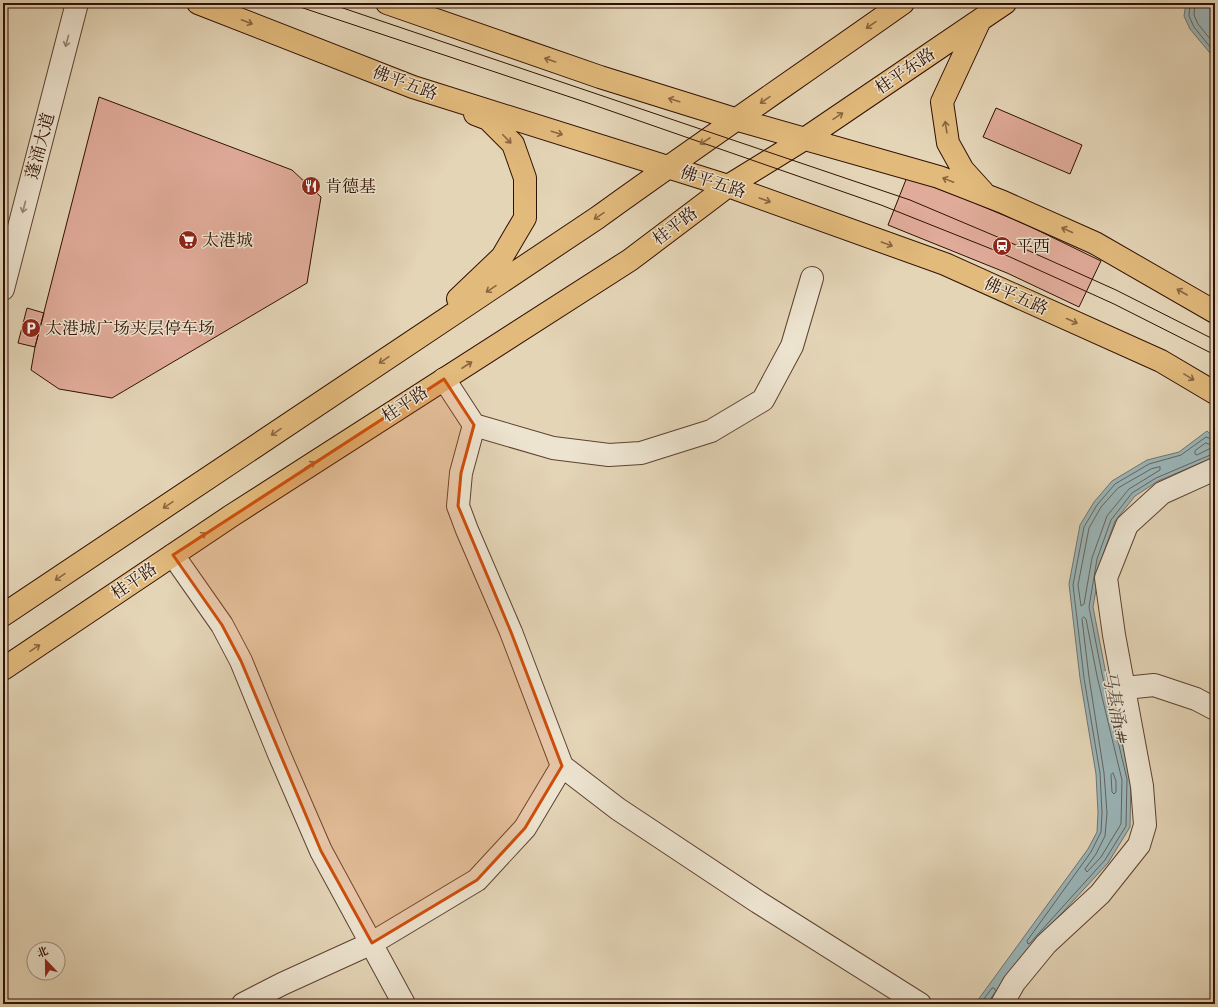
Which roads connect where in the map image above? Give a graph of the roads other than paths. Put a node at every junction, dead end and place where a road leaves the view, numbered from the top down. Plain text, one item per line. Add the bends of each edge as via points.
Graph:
1 (77, 3) edge
2 (198, 3) edge
3 (387, 3) edge
4 (903, 3) edge
5 (1004, 3) edge
6 (980, 20) junction
7 (413, 87) junction
8 (738, 120) junction
9 (806, 138) junction
10 (667, 167) junction
11 (728, 186) junction
12 (986, 195) junction
13 (812, 278) dead end
14 (3, 289) edge
15 (1215, 312) edge
16 (416, 339) junction
17 (444, 379) junction
18 (1215, 393) edge
19 (474, 425) junction
20 (1215, 469) edge
21 (173, 555) junction
22 (3, 615) edge
23 (3, 670) edge
24 (1125, 688) junction
25 (1215, 709) edge
26 (562, 766) junction
27 (372, 943) junction
28 (242, 1004) edge
29 (404, 1004) edge
30 (920, 1004) edge
31 (1002, 1004) edge

1 -> 14 street, 蓬涌大道
2 -> 7 main road, 佛平五路
8 -> 3 main road via 600,77
4 -> 8 main road
5 - 6 main road, 桂平东路
9 -> 6 main road, 桂平东路
12 -> 6 main road via 963,170 948,143 942,102
7 -> 10 main road, 佛平五路
7 -> 16 main road via 488,119 512,144 525,178 525,218 502,257
8 - 9 main road
8 -> 10 main road
9 - 11 main road, 桂平路
12 -> 9 main road via 939,177
10 - 11 main road, 佛平五路
10 -> 16 main road via 597,218
17 -> 11 main road, 桂平路 via 630,260
11 -> 18 main road, 佛平五路 via 945,264 1161,361
15 -> 12 main road via 1095,243
13 - 19 street via 792,346 763,400 712,431 641,454 609,455 553,448
16 -> 22 main road
17 - 19 street
21 -> 17 main road, 桂平路
19 - 26 street via 460,473 458,506 511,632
20 - 24 street via 1162,493 1127,525 1106,578
23 -> 21 main road, 桂平路
21 - 27 street via 222,625 241,661 321,851
24 - 25 street via 1154,685 1196,699
24 - 31 street via 1142,786 1145,825 1139,845 1100,894 1046,944 1014,983
26 - 27 street via 525,828 477,880
26 - 30 street via 618,809 758,902
27 - 28 street
27 - 29 street

